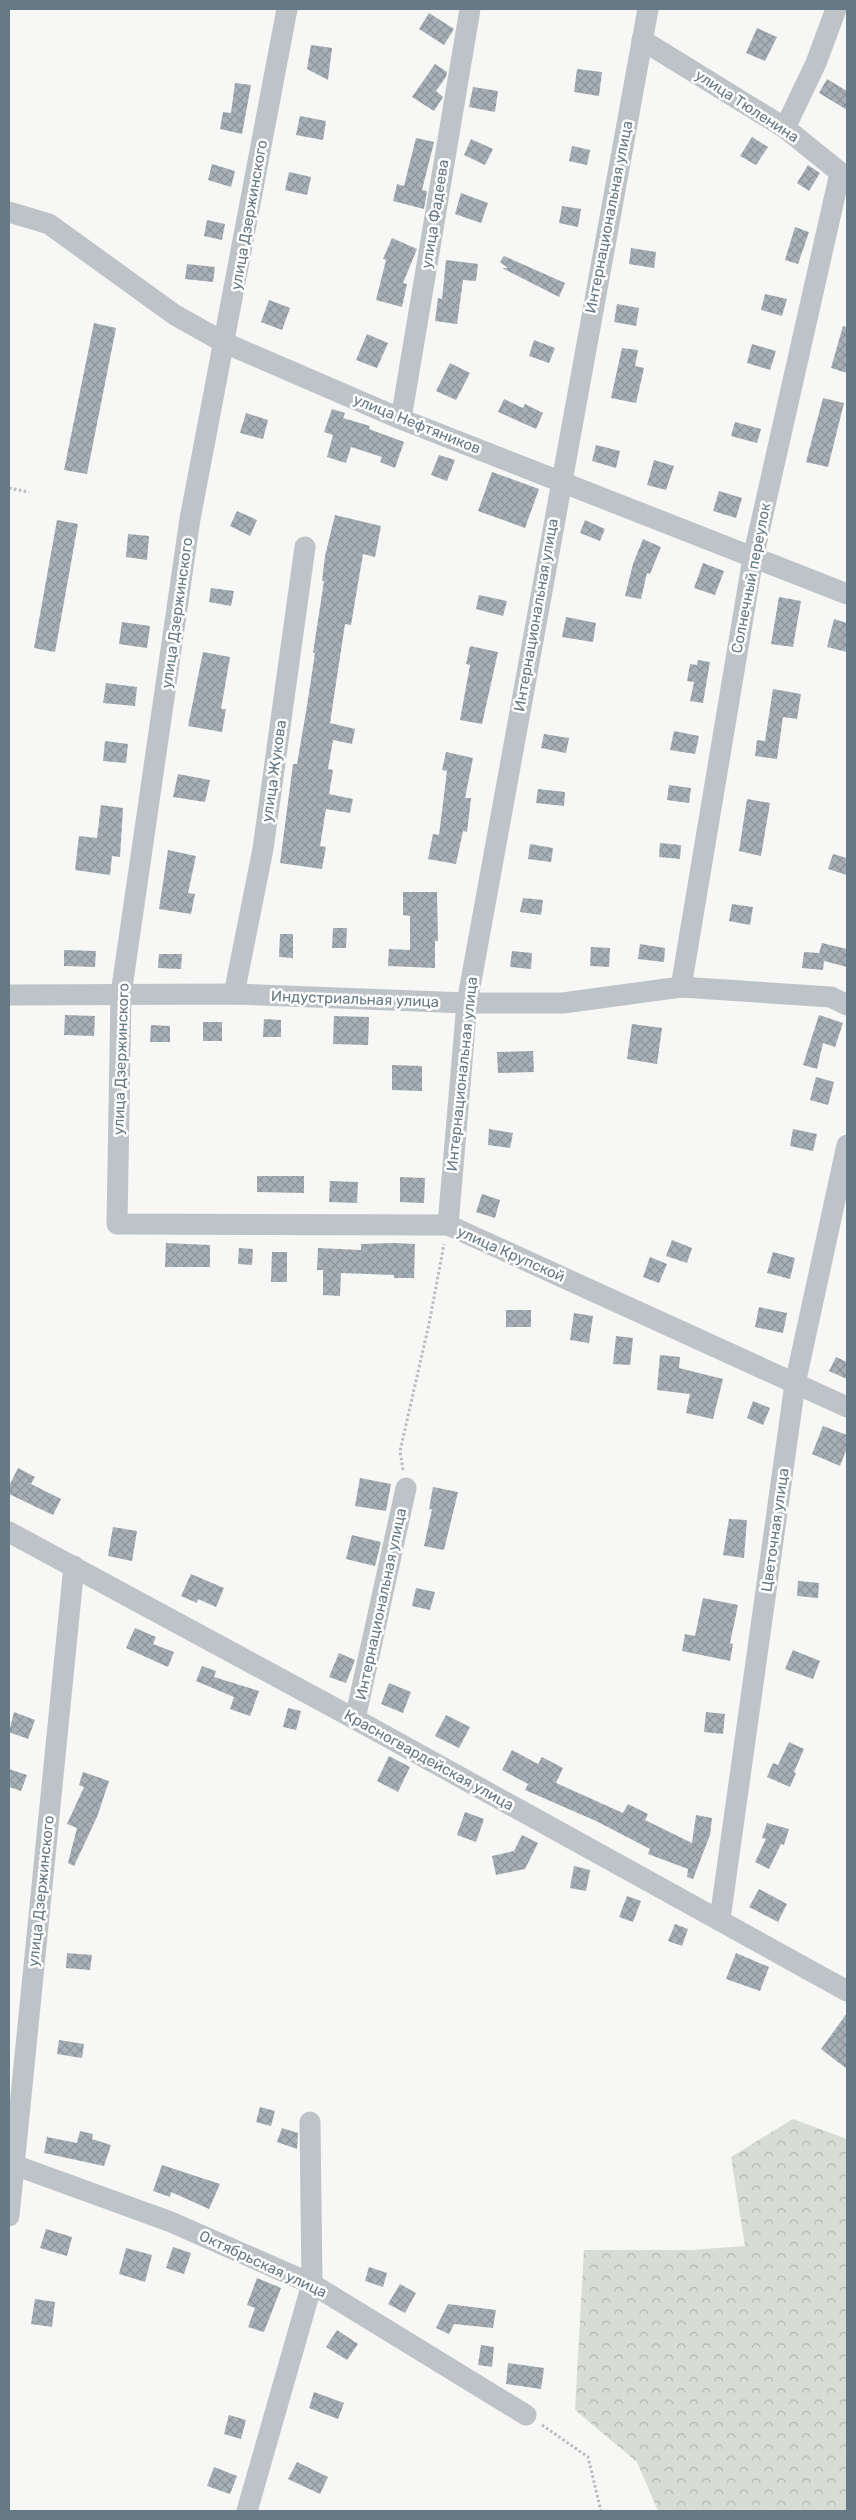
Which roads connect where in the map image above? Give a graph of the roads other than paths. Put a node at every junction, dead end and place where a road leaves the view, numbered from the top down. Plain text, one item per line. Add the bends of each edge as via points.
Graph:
1 (287, 9) edge
2 (470, 9) edge
3 (648, 9) edge
4 (836, 9) edge
5 (642, 40) junction
6 (785, 128) junction
7 (844, 176) edge
8 (9, 212) edge
9 (225, 343) junction
10 (401, 419) junction
11 (560, 482) junction
12 (305, 547) dead end
13 (752, 558) junction
14 (847, 594) edge
15 (681, 987) junction
16 (121, 994) junction
17 (234, 994) junction
18 (9, 995) edge
19 (467, 1003) junction
20 (847, 1006) edge
21 (847, 1145) edge
22 (117, 1224) joint
23 (448, 1226) junction
24 (795, 1384) junction
25 (847, 1407) edge
26 (406, 1488) road end
27 (9, 1532) edge
28 (74, 1566) junction
29 (355, 1719) junction
30 (720, 1919) junction
31 (847, 1991) edge
32 (310, 2122) dead end
33 (11, 2164) edge
34 (9, 2216) edge
35 (312, 2284) junction
36 (526, 2414) road end
37 (247, 2511) edge

1 - 9 street, улица Дзержинского
2 - 10 street, улица Фадеева
3 - 5 street, Интернациональная улица
4 - 6 street via 816,63
5 - 6 street, улица Тюленина
5 - 11 street, Интернациональная улица
6 - 7 street, улица Тюленина
7 - 13 street, Солнечный переулок
8 - 9 street, улица Нефтяников via 49,224 175,315
9 - 10 street, улица Нефтяников
9 - 16 street, улица Дзержинского via 190,519
10 - 11 street, улица Нефтяников
11 - 13 street, улица Нефтяников
11 - 19 street, Интернациональная улица
12 - 17 street, улица Жукова via 263,850
13 - 14 street, улица Нефтяников
13 - 15 street, Солнечный переулок
15 - 19 street, Индустриальная улица via 563,1003
15 - 20 street, Индустриальная улица via 831,997
16 - 17 street, Индустриальная улица
16 - 18 street, Индустриальная улица
16 - 22 street, улица Дзержинского
17 - 19 street, Индустриальная улица
19 - 23 street, Интернациональная улица
21 - 24 street, Цветочная улица
22 - 23 street, улица Крупской
23 - 24 street, улица Крупской
24 - 25 street, улица Крупской
24 - 30 street, Цветочная улица
26 - 29 street, Интернациональная улица
27 - 28 street, Красногвардейская улица
28 - 29 street, Красногвардейская улица
28 - 33 street, улица Дзержинского
29 - 30 street, Красногвардейская улица
30 - 31 street, Красногвардейская улица
32 - 35 street
33 - 34 street, улица Дзержинского
33 - 35 street, Октябрьская улица via 171,2222
35 - 36 street, Октябрьская улица
35 - 37 street

